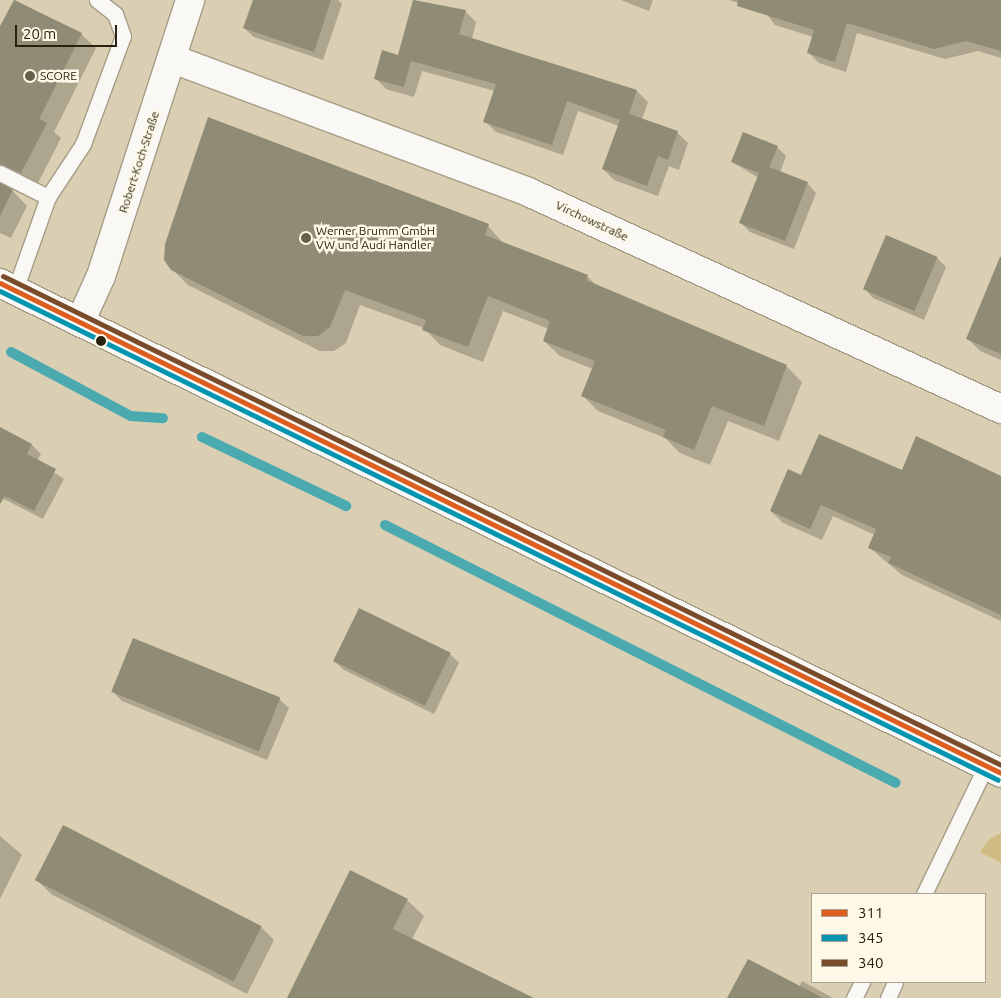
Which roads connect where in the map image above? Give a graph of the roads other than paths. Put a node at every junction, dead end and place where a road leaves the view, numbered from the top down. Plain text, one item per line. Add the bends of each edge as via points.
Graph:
1 (97, 0) edge
2 (190, 0) edge
3 (173, 59) junction
4 (0, 173) edge
5 (48, 197) junction
6 (8, 286) edge
7 (80, 322) junction
8 (1001, 409) edge
9 (994, 770) edge
10 (925, 893) edge
11 (862, 983) edge
12 (895, 983) edge
13 (854, 998) edge
14 (888, 998) edge

1 - 5 lane via 115,14 123,36 83,144
2 - 3 street, Robert-Koch-Straße
3 - 7 street, Robert-Koch-Straße via 101,276
3 - 8 street, Virchowstraße via 526,191
4 - 5 lane
5 - 6 lane
6 - 7 street
7 - 9 street
9 - 10 lane
11 - 13 lane
12 - 14 lane

